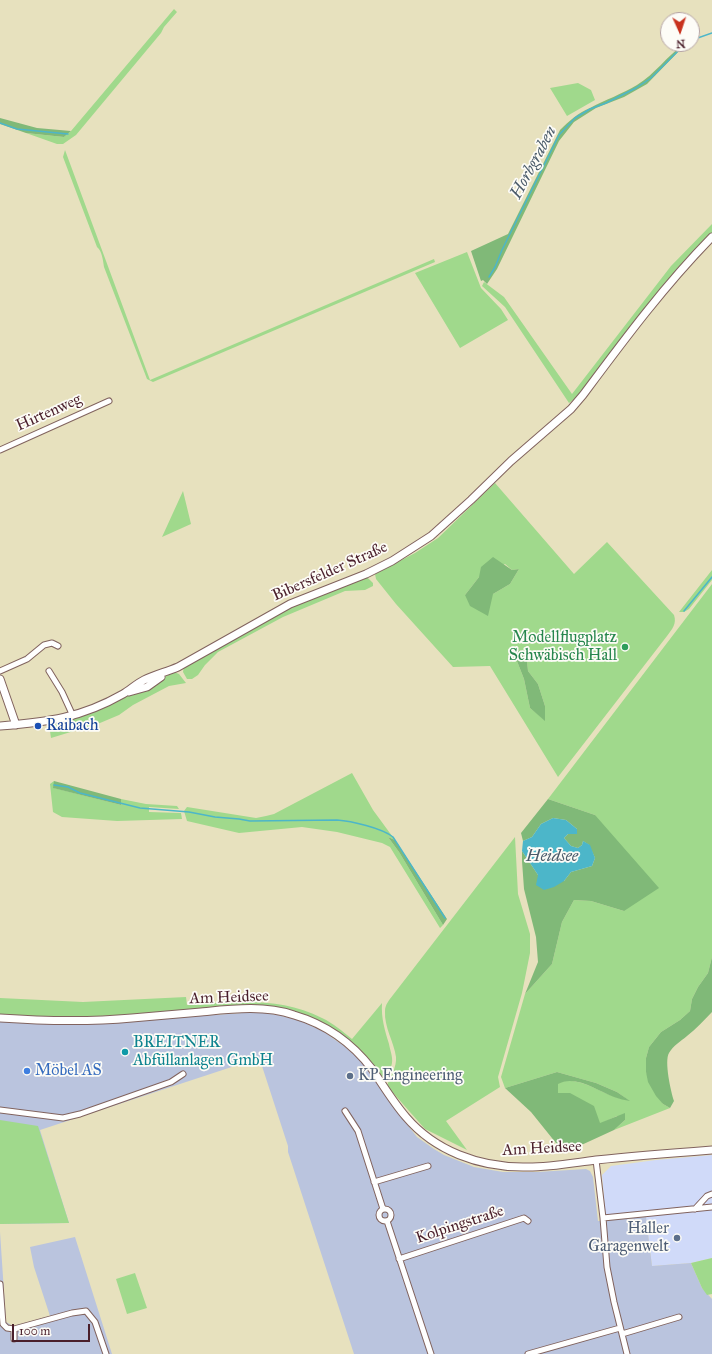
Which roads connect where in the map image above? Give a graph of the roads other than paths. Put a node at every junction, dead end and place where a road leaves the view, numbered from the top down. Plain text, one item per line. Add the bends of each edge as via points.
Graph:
1 (712, 237) edge
2 (109, 401) dead end
3 (0, 450) edge
4 (58, 646) dead end
5 (0, 671) edge
6 (49, 671) dead end
7 (0, 679) edge
8 (74, 716) junction
9 (16, 725) junction
10 (0, 726) edge
11 (0, 1018) edge
12 (183, 1074) dead end
13 (0, 1110) edge
14 (345, 1111) dead end
15 (712, 1150) edge
16 (596, 1160) junction
17 (428, 1166) dead end
18 (374, 1182) junction
19 (712, 1194) edge
20 (712, 1207) edge
21 (695, 1208) junction
22 (383, 1209) junction
23 (603, 1218) junction
24 (387, 1221) junction
25 (528, 1221) dead end
26 (399, 1259) junction
27 (0, 1284) edge
28 (678, 1317) dead end
29 (620, 1328) junction
30 (14, 1329) junction
31 (622, 1334) junction
32 (14, 1339) dead end
33 (106, 1354) edge
34 (431, 1354) edge
35 (528, 1354) edge
36 (627, 1354) edge

1 - 8 street, Bibersfelder Straße via 655,300 571,409 528,445 431,536 366,574 290,604 166,673 147,687
2 - 3 street, Hirtenweg
4 - 5 street via 44,645 27,659
6 - 8 street
7 - 9 street
8 - 9 street, Bibersfelder Straße
9 - 10 street, Bibersfelder Straße
11 - 16 street, Am Heidsee via 81,1021 229,1010 284,1012 324,1027 347,1043 364,1060 413,1124 432,1140 455,1153 476,1162 517,1167
12 - 13 street via 171,1082 63,1118
14 - 18 street, Kolpingstraße via 358,1131
15 - 16 street, Am Heidsee
16 - 23 street
17 - 18 street
18 - 22 street, Kolpingstraße
19 - 21 street
20 - 21 street
21 - 23 street
22 - 24 street, Kolpingstraße via 379,1213 380,1218
22 - 24 street, Kolpingstraße via 391,1213
23 - 29 street via 607,1267
24 - 26 street, Kolpingstraße
25 - 26 street, Kolpingstraße via 524,1218
26 - 34 street, Kolpingstraße
27 - 30 street via 3,1324
28 - 31 street
29 - 31 street
29 - 35 street
30 - 32 street
30 - 33 street via 86,1311 95,1322
31 - 36 street

